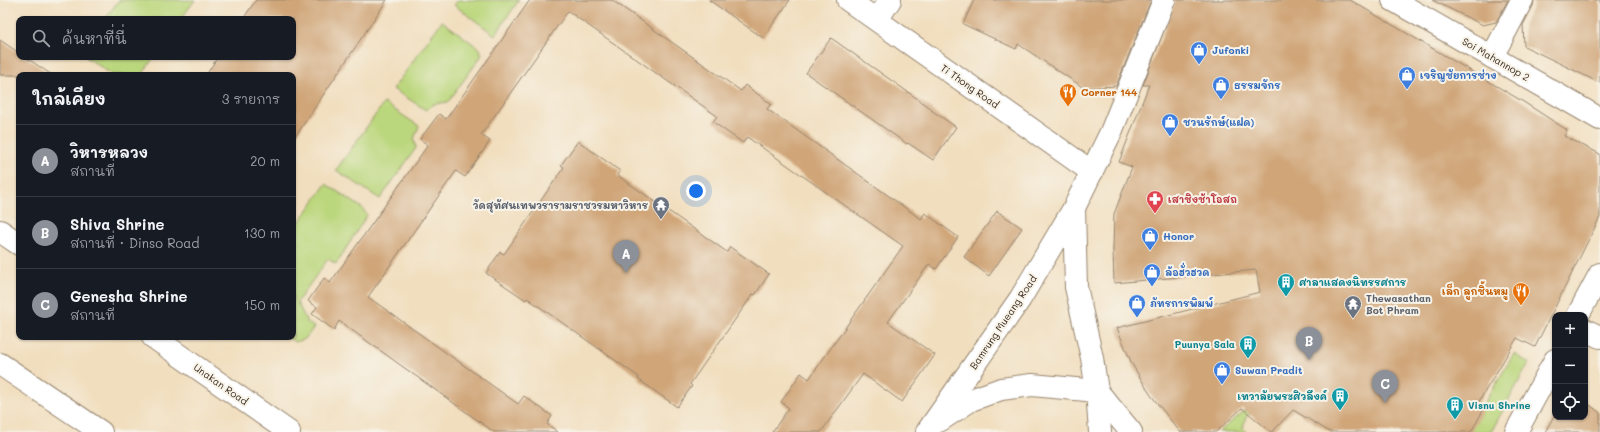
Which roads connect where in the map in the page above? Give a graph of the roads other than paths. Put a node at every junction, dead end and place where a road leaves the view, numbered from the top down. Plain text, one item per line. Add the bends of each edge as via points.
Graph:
1 (848, 0) edge
2 (890, 0) edge
3 (1164, 0) edge
4 (1393, 0) edge
5 (1522, 0) edge
6 (877, 20) junction
7 (1492, 57) junction
8 (1600, 119) edge
9 (1092, 172) junction
10 (1074, 208) junction
11 (0, 231) edge
12 (16, 242) edge
13 (1600, 274) edge
14 (1580, 312) edge
15 (1588, 331) edge
16 (1600, 337) edge
17 (157, 340) edge
18 (1552, 366) edge
19 (1, 367) edge
20 (1097, 391) junction
21 (929, 430) edge
22 (101, 432) edge
23 (289, 432) edge
24 (1100, 432) edge
25 (1131, 432) edge
26 (1516, 432) edge

1 - 6 main road, Ti Thong Road
2 - 6 main road
3 - 9 main road, Bamrung Mueang Road via 1111,132
4 - 7 main road, Soi Mahannop 2
5 - 7 main road
6 - 9 main road, Ti Thong Road
7 - 8 main road, Soi Mahannop 2
9 - 10 main road, Bamrung Mueang Road
10 - 20 main road, Bamrung Mueang Road via 1076,287
10 - 21 main road, Bamrung Mueang Road via 1020,299
11 - 12 main road
13 - 14 main road
15 - 16 main road
17 - 23 main road, Unakan Road
18 - 26 main road
19 - 22 main road
20 - 21 main road via 1032,385 1001,389 971,400
20 - 24 main road, Bamrung Mueang Road
20 - 25 main road

